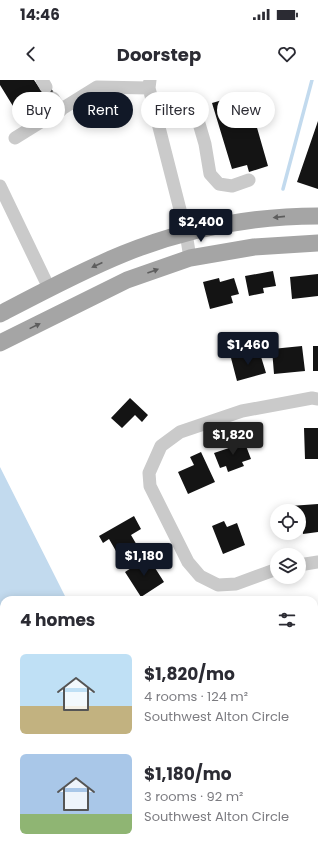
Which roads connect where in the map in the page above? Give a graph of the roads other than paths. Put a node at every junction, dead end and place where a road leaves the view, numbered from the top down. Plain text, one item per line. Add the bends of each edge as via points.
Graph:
1 (94, 84) edge
2 (150, 84) edge
3 (65, 107) edge
4 (31, 128) edge
5 (160, 128) edge
6 (200, 128) edge
7 (15, 138) dead end
8 (249, 180) dead end
9 (0, 186) edge
10 (318, 216) edge
11 (186, 233) junction
12 (318, 243) edge
13 (190, 258) junction
14 (49, 288) junction
15 (0, 314) edge
16 (0, 343) edge
17 (318, 399) edge
18 (318, 562) edge
19 (306, 564) edge
20 (270, 571) edge

1 - 2 street
1 - 3 street
4 - 7 street
5 - 11 street
6 - 8 street via 210,174 219,184 232,186
9 - 14 street
10 -> 11 main road via 288,216 236,222
11 - 13 street
11 -> 14 main road via 123,254
12 - 13 main road via 254,247
16 -> 13 main road via 127,280
14 - 15 main road
17 - 20 street via 242,411 180,432 161,446 149,473 150,486 188,562 200,576 218,585 236,584
18 - 19 street

